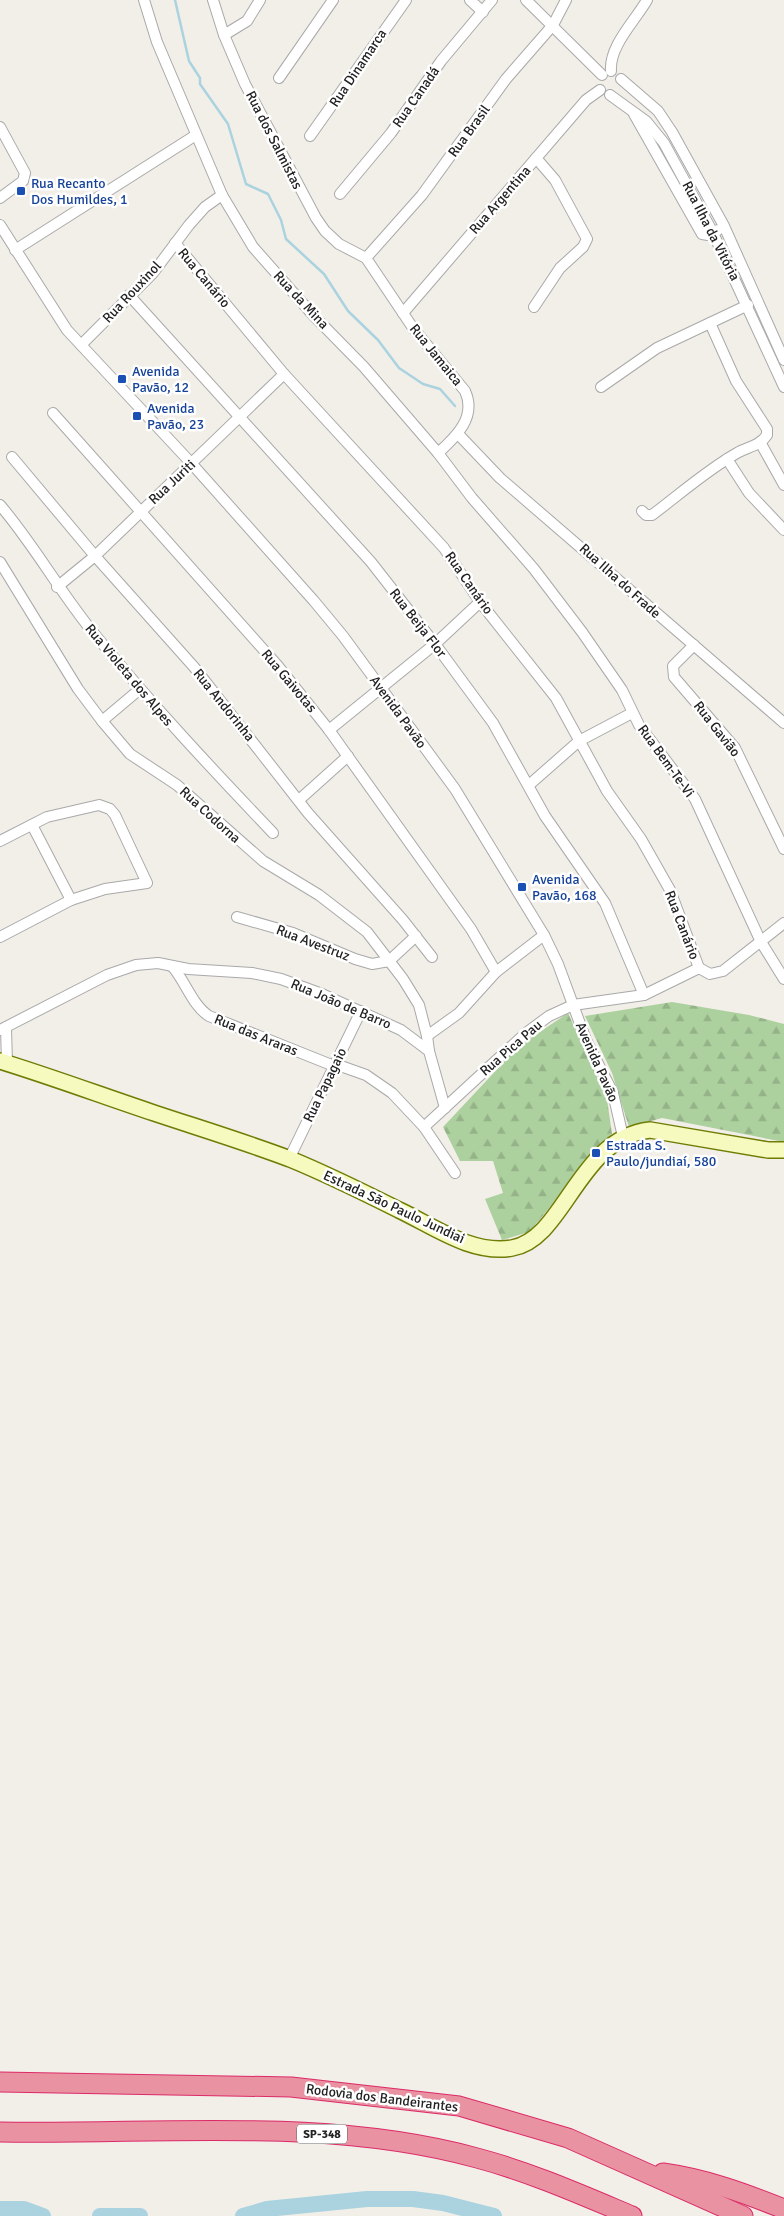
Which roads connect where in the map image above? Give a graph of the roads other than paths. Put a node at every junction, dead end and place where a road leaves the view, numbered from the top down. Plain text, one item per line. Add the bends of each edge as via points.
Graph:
1 (144, 0) edge
2 (213, 0) edge
3 (260, 0) edge
4 (332, 0) edge
5 (406, 0) edge
6 (470, 0) edge
7 (492, 0) edge
8 (526, 0) edge
9 (566, 0) edge
10 (647, 0) edge
11 (483, 12) junction
12 (553, 25) junction
13 (224, 35) junction
14 (606, 73) junction
15 (279, 78) dead end
16 (621, 79) junction
17 (600, 90) junction
18 (610, 95) junction
19 (0, 127) edge
20 (196, 135) junction
21 (310, 136) dead end
22 (536, 158) junction
23 (340, 194) dead end
24 (222, 195) junction
25 (0, 198) edge
26 (0, 225) edge
27 (724, 226) junction
28 (713, 234) junction
29 (175, 242) junction
30 (16, 250) junction
31 (366, 258) junction
32 (129, 295) junction
33 (748, 305) junction
34 (534, 306) dead end
35 (403, 313) junction
36 (710, 323) junction
37 (81, 345) junction
38 (784, 360) edge
39 (284, 374) junction
40 (601, 386) dead end
41 (784, 387) edge
42 (53, 413) dead end
43 (240, 418) junction
44 (459, 435) junction
45 (760, 442) junction
46 (438, 453) junction
47 (12, 457) dead end
48 (727, 459) junction
49 (192, 464) junction
50 (784, 485) edge
51 (0, 505) edge
52 (642, 511) dead end
53 (141, 512) junction
54 (784, 530) edge
55 (95, 556) junction
56 (525, 558) joint
57 (0, 562) edge
58 (57, 587) junction
59 (480, 602) junction
60 (435, 644) junction
61 (694, 645) junction
62 (381, 688) junction
63 (140, 689) junction
64 (632, 713) junction
65 (102, 721) junction
66 (784, 723) edge
67 (329, 730) junction
68 (579, 741) junction
69 (348, 756) junction
70 (530, 785) junction
71 (298, 800) junction
72 (32, 825) junction
73 (273, 834) dead end
74 (1, 840) edge
75 (784, 849) edge
76 (71, 900) junction
77 (237, 917) dead end
78 (784, 923) edge
79 (544, 935) junction
80 (416, 936) junction
81 (0, 937) edge
82 (761, 942) junction
83 (432, 957) dead end
84 (389, 961) junction
85 (172, 966) junction
86 (699, 968) junction
87 (496, 972) junction
88 (784, 979) edge
89 (644, 995) junction
90 (573, 1005) junction
91 (361, 1011) junction
92 (3, 1029) edge
93 (428, 1036) junction
94 (428, 1051) junction
95 (3, 1062) edge
96 (334, 1065) junction
97 (445, 1108) junction
98 (424, 1127) junction
99 (623, 1137) junction
100 (784, 1150) edge
101 (289, 1159) junction
102 (454, 1173) dead end
103 (0, 2082) edge
104 (0, 2132) edge
105 (644, 2171) junction
106 (784, 2209) edge
107 (632, 2216) edge
108 (743, 2216) edge

1 - 20 street, Rua da Mina via 157,42
2 - 13 street, Rua dos Salmistas
3 - 13 street via 247,21
4 - 15 street
5 - 21 street, Rua Dinamarca
6 - 11 street
7 - 11 street, Rua Canadá
8 - 12 street
9 - 12 street, Rua Brasil
10 - 14 street via 617,48
11 - 23 street, Rua Canadá via 441,61 391,133
12 - 14 street
12 - 31 street, Rua Brasil via 506,79 422,194
13 - 31 street, Rua dos Salmistas via 245,84 324,231 339,244
14 - 16 street via 618,74
14 - 17 street via 598,82
16 - 18 street via 620,90
16 - 27 street, Rua Ilha da Vitória via 658,111
17 - 18 street
17 - 22 street, Rua Argentina via 586,100
18 - 28 street, Rua Ilha da Vitória via 654,129
19 - 25 street via 25,173 23,181
20 - 24 street, Rua da Mina
20 - 30 street
22 - 34 street via 555,180 587,239 560,268
22 - 35 street, Rua Argentina
24 - 29 street, Rua Rouxinol via 205,208
24 - 46 street, Rua da Mina via 262,259 364,367
26 - 30 street, Avenida Pavão
27 - 28 street
27 - 38 street, Rua Ilha da Vitória
28 - 33 street, Rua Ilha da Vitória
29 - 32 street, Rua Rouxinol via 153,273
29 - 39 street, Rua Canário
30 - 37 street, Avenida Pavão via 64,326
31 - 35 street, Rua Jamaica
32 - 37 street, Rua Rouxinol
32 - 43 street, Rua Beija Flor
33 - 36 street
33 - 41 street, Rua Ilha da Vitória
35 - 44 street, Rua Jamaica via 465,391 468,409
36 - 40 street via 657,348
36 - 45 street via 736,381 766,429 767,435
37 - 49 street, Avenida Pavão
39 - 43 street, Rua Juriti
39 - 59 street, Rua Canário via 444,548
42 - 53 street, Rua Gaivotas
43 - 49 street, Rua Juriti
43 - 60 street, Rua Beija Flor via 370,562
44 - 46 street
44 - 61 street, Rua Ilha do Frade via 500,478
45 - 48 street
45 - 50 street
46 - 56 street, Rua da Mina via 472,498
47 - 55 street, Rua Andorinha
48 - 52 street via 652,515
48 - 54 street via 750,493
49 - 53 street, Rua Juriti
49 - 62 street, Avenida Pavão via 314,601
51 - 58 street, Rua Violeta dos Alpes
53 - 55 street, Rua Juriti
53 - 67 street, Rua Gaivotas via 278,666
55 - 58 street, Rua Juriti
55 - 71 street, Rua Andorinha via 194,667
56 - 64 street, Rua Bem-Te-Vi via 606,666
57 - 65 street, Rua Codorna
58 - 63 street, Rua Violeta dos Alpes
59 - 60 street
59 - 68 street, Rua Canário via 556,698
60 - 62 street
60 - 70 street, Rua Beija Flor via 493,723
61 - 66 street, Rua Ilha do Frade
61 - 75 street, Rua Gavião via 673,666 674,677 734,748
62 - 67 street
62 - 79 street, Avenida Pavão via 471,813
63 - 65 street
63 - 73 street, Rua Violeta dos Alpes
64 - 68 street
64 - 82 street, Rua Bem-Te-Vi via 703,813
65 - 84 street, Rua Codorna via 130,754 177,785 263,861 346,914 367,932
67 - 69 street, Rua Gaivotas
68 - 70 street
68 - 86 street, Rua Canário via 670,890
69 - 71 street
69 - 87 street, Rua Gaivotas via 471,929
70 - 89 street, Rua Beija Flor via 545,816 605,902
71 - 80 street, Rua Andorinha
72 - 74 street
72 - 76 street
72 - 76 street via 47,817 99,805 110,809 147,882 106,889
76 - 81 street
77 - 84 street, Rua Avestruz via 293,933 372,964
78 - 82 street
79 - 87 street
79 - 90 street, Avenida Pavão
80 - 83 street, Rua Andorinha
80 - 84 street
82 - 86 street via 716,974
82 - 88 street, Rua Bem-Te-Vi
84 - 93 street, Rua Codorna via 418,1005
85 - 91 street, Rua João de Barro via 252,973 322,994
85 - 92 street, Rua João de Barro via 158,963 119,970
85 - 96 street, Rua das Araras via 200,1010 209,1016
86 - 89 street, Rua Pica Pau
87 - 93 street via 459,1013
89 - 90 street, Rua Pica Pau
90 - 97 street, Rua Pica Pau via 549,1016 526,1033
90 - 99 street, Avenida Pavão via 613,1093
91 - 94 street, Rua João de Barro via 401,1030
91 - 96 street, Rua Papagaio
92 - 95 street
93 - 94 street, Rua Codorna
94 - 97 street
95 - 101 main road, Estrada São Paulo Jundiai
96 - 98 street, Rua das Araras via 366,1075 382,1085
96 - 101 street, Rua Papagaio
97 - 98 street, Rua Pica Pau
98 - 102 street, Rua das Araras
99 - 100 main road, Estrada São Paulo Jundiai via 650,1130
99 - 101 main road, Estrada São Paulo Jundiai via 609,1146 588,1169 550,1221 534,1237 514,1248 502,1250 460,1240 343,1181
103 - 105 highway, Rodovia dos Bandeirantes via 291,2087 459,2106 568,2138
104 - 107 highway, SP-348 via 287,2130 410,2144 477,2158 556,2184
105 - 106 highway via 696,2178
105 - 108 highway, Rodovia dos Bandeirantes

